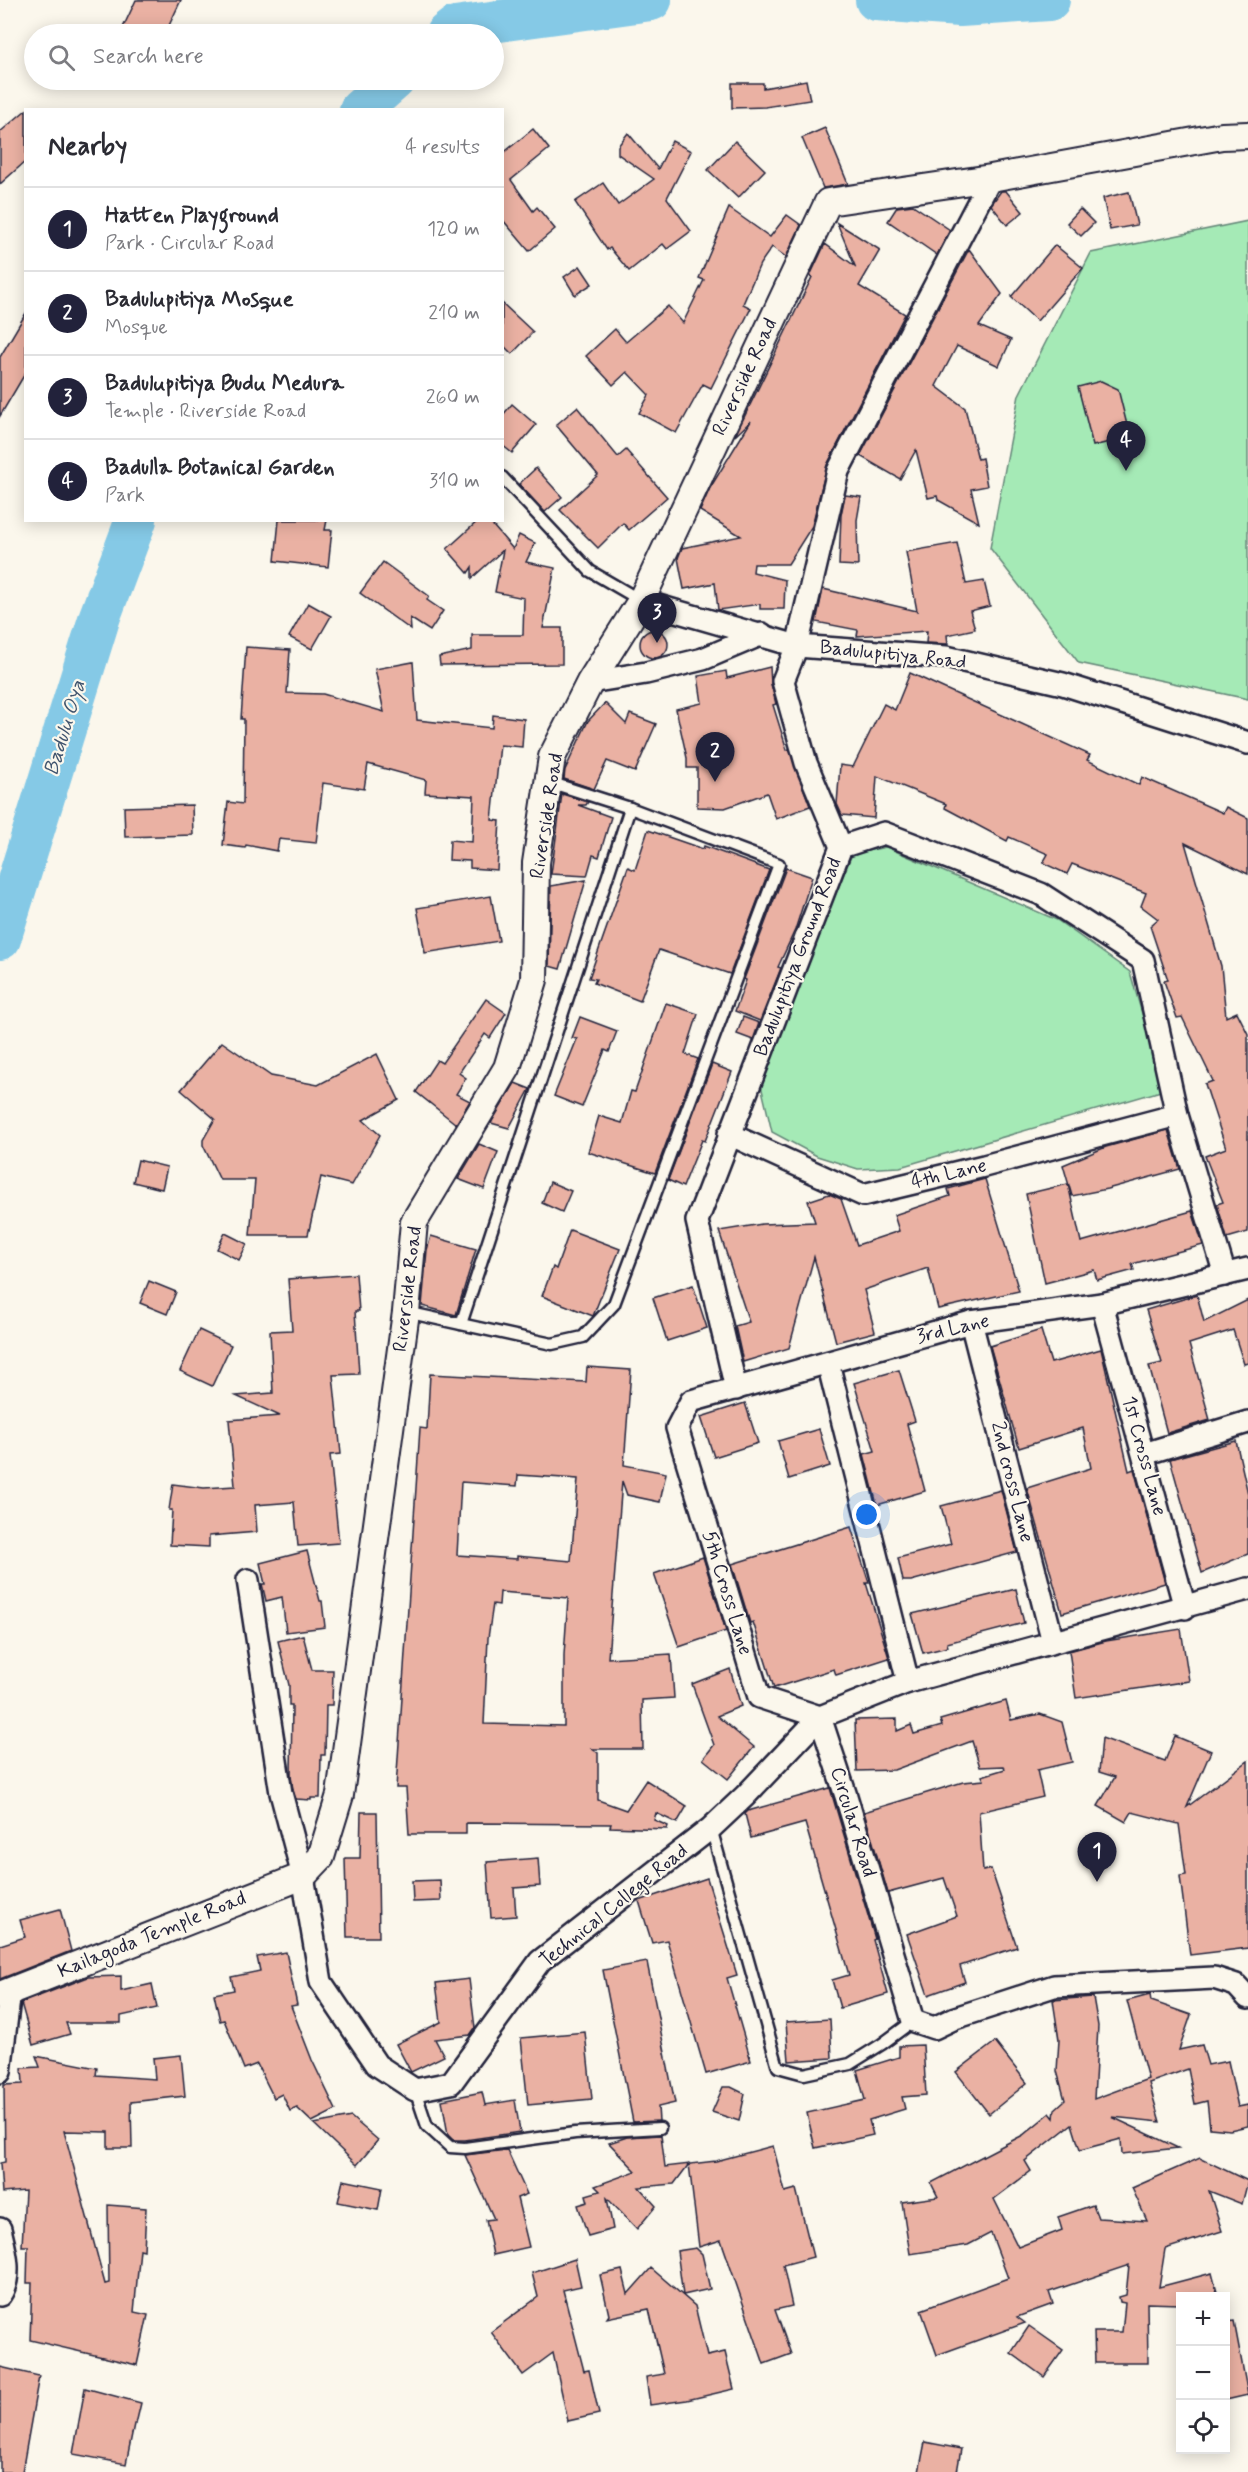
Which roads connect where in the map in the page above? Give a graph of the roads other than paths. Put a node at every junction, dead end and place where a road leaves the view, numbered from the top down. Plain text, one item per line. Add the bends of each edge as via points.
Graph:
1 (1248, 135) edge
2 (991, 178) junction
3 (504, 479) edge
4 (641, 601) junction
5 (762, 634) junction
6 (797, 646) junction
7 (590, 682) junction
8 (1248, 743) edge
9 (549, 782) junction
10 (630, 808) junction
11 (841, 847) junction
12 (1177, 1115) junction
13 (729, 1134) junction
14 (1248, 1269) edge
15 (1225, 1275) junction
16 (1102, 1304) junction
17 (406, 1312) junction
18 (971, 1322) junction
19 (461, 1324) junction
20 (828, 1363) junction
21 (736, 1389) junction
22 (1248, 1422) edge
23 (676, 1428) joint
24 (1144, 1454) junction
25 (248, 1580) dead end
26 (1248, 1589) edge
27 (1185, 1608) junction
28 (1053, 1642) junction
29 (908, 1682) junction
30 (820, 1717) junction
31 (711, 1828) junction
32 (303, 1876) junction
33 (5, 1993) edge
34 (1248, 1998) edge
35 (913, 2021) junction
36 (0, 2072) edge
37 (415, 2090) junction
38 (660, 2128) dead end
39 (0, 2229) edge
40 (0, 2295) edge

1 - 2 street, Riverside Road via 1222,136
2 - 4 street, Riverside Road via 828,202
2 - 6 street via 838,471
3 - 4 lane via 590,572
4 - 5 street, Badulupitiya Road
4 - 7 street, Riverside Road
5 - 6 street, Badulupitiya Road
5 - 7 street via 703,658
6 - 8 street, Badulupitiya Road via 946,657 1063,684
6 - 11 street via 783,681 806,763
7 - 9 street, Riverside Road via 552,757
9 - 10 lane
9 - 17 street, Riverside Road via 536,863 534,980 507,1068 414,1222
10 - 19 lane
10 - 19 lane via 779,864 614,1304 583,1337 552,1344
11 - 12 street, Badulupitiya Ground Road via 884,833 1041,894 1143,960
11 - 13 street, Badulupitiya Ground Road
12 - 13 street, 4th Lane via 863,1195
12 - 15 street, Badulupitiya Ground Road
13 - 21 street, Badulupitiya Ground Road via 697,1221
14 - 15 street, 3rd Lane
15 - 16 street, 3rd Lane
16 - 18 street, 3rd Lane
16 - 24 street, 1st Cross Lane
17 - 19 lane
17 - 32 street, Riverside Road via 340,1795 321,1857
18 - 20 street, 3rd Lane
18 - 28 street, 2nd cross Lane
20 - 21 street, 3rd Lane
20 - 29 street
21 - 23 street, 3rd Lane via 691,1401
22 - 24 street
23 - 30 street, 5th Cross Lane via 759,1697
24 - 27 street, 1st Cross Lane
25 - 32 street via 280,1792
26 - 27 street
27 - 28 street
28 - 29 street
29 - 30 street
30 - 31 street, Technical College Road
30 - 35 street, Circular Road
31 - 35 lane via 778,2067 804,2074 850,2064
31 - 37 street, Technical College Road via 540,1961 451,2083
32 - 33 street, Kailagoda Temple Road
32 - 37 street via 321,1982 377,2065
33 - 36 street
34 - 35 street via 1236,1985 1215,1978 1054,1986 934,2028
37 - 38 lane via 427,2126 450,2147
39 - 40 street via 7,2260 6,2287

